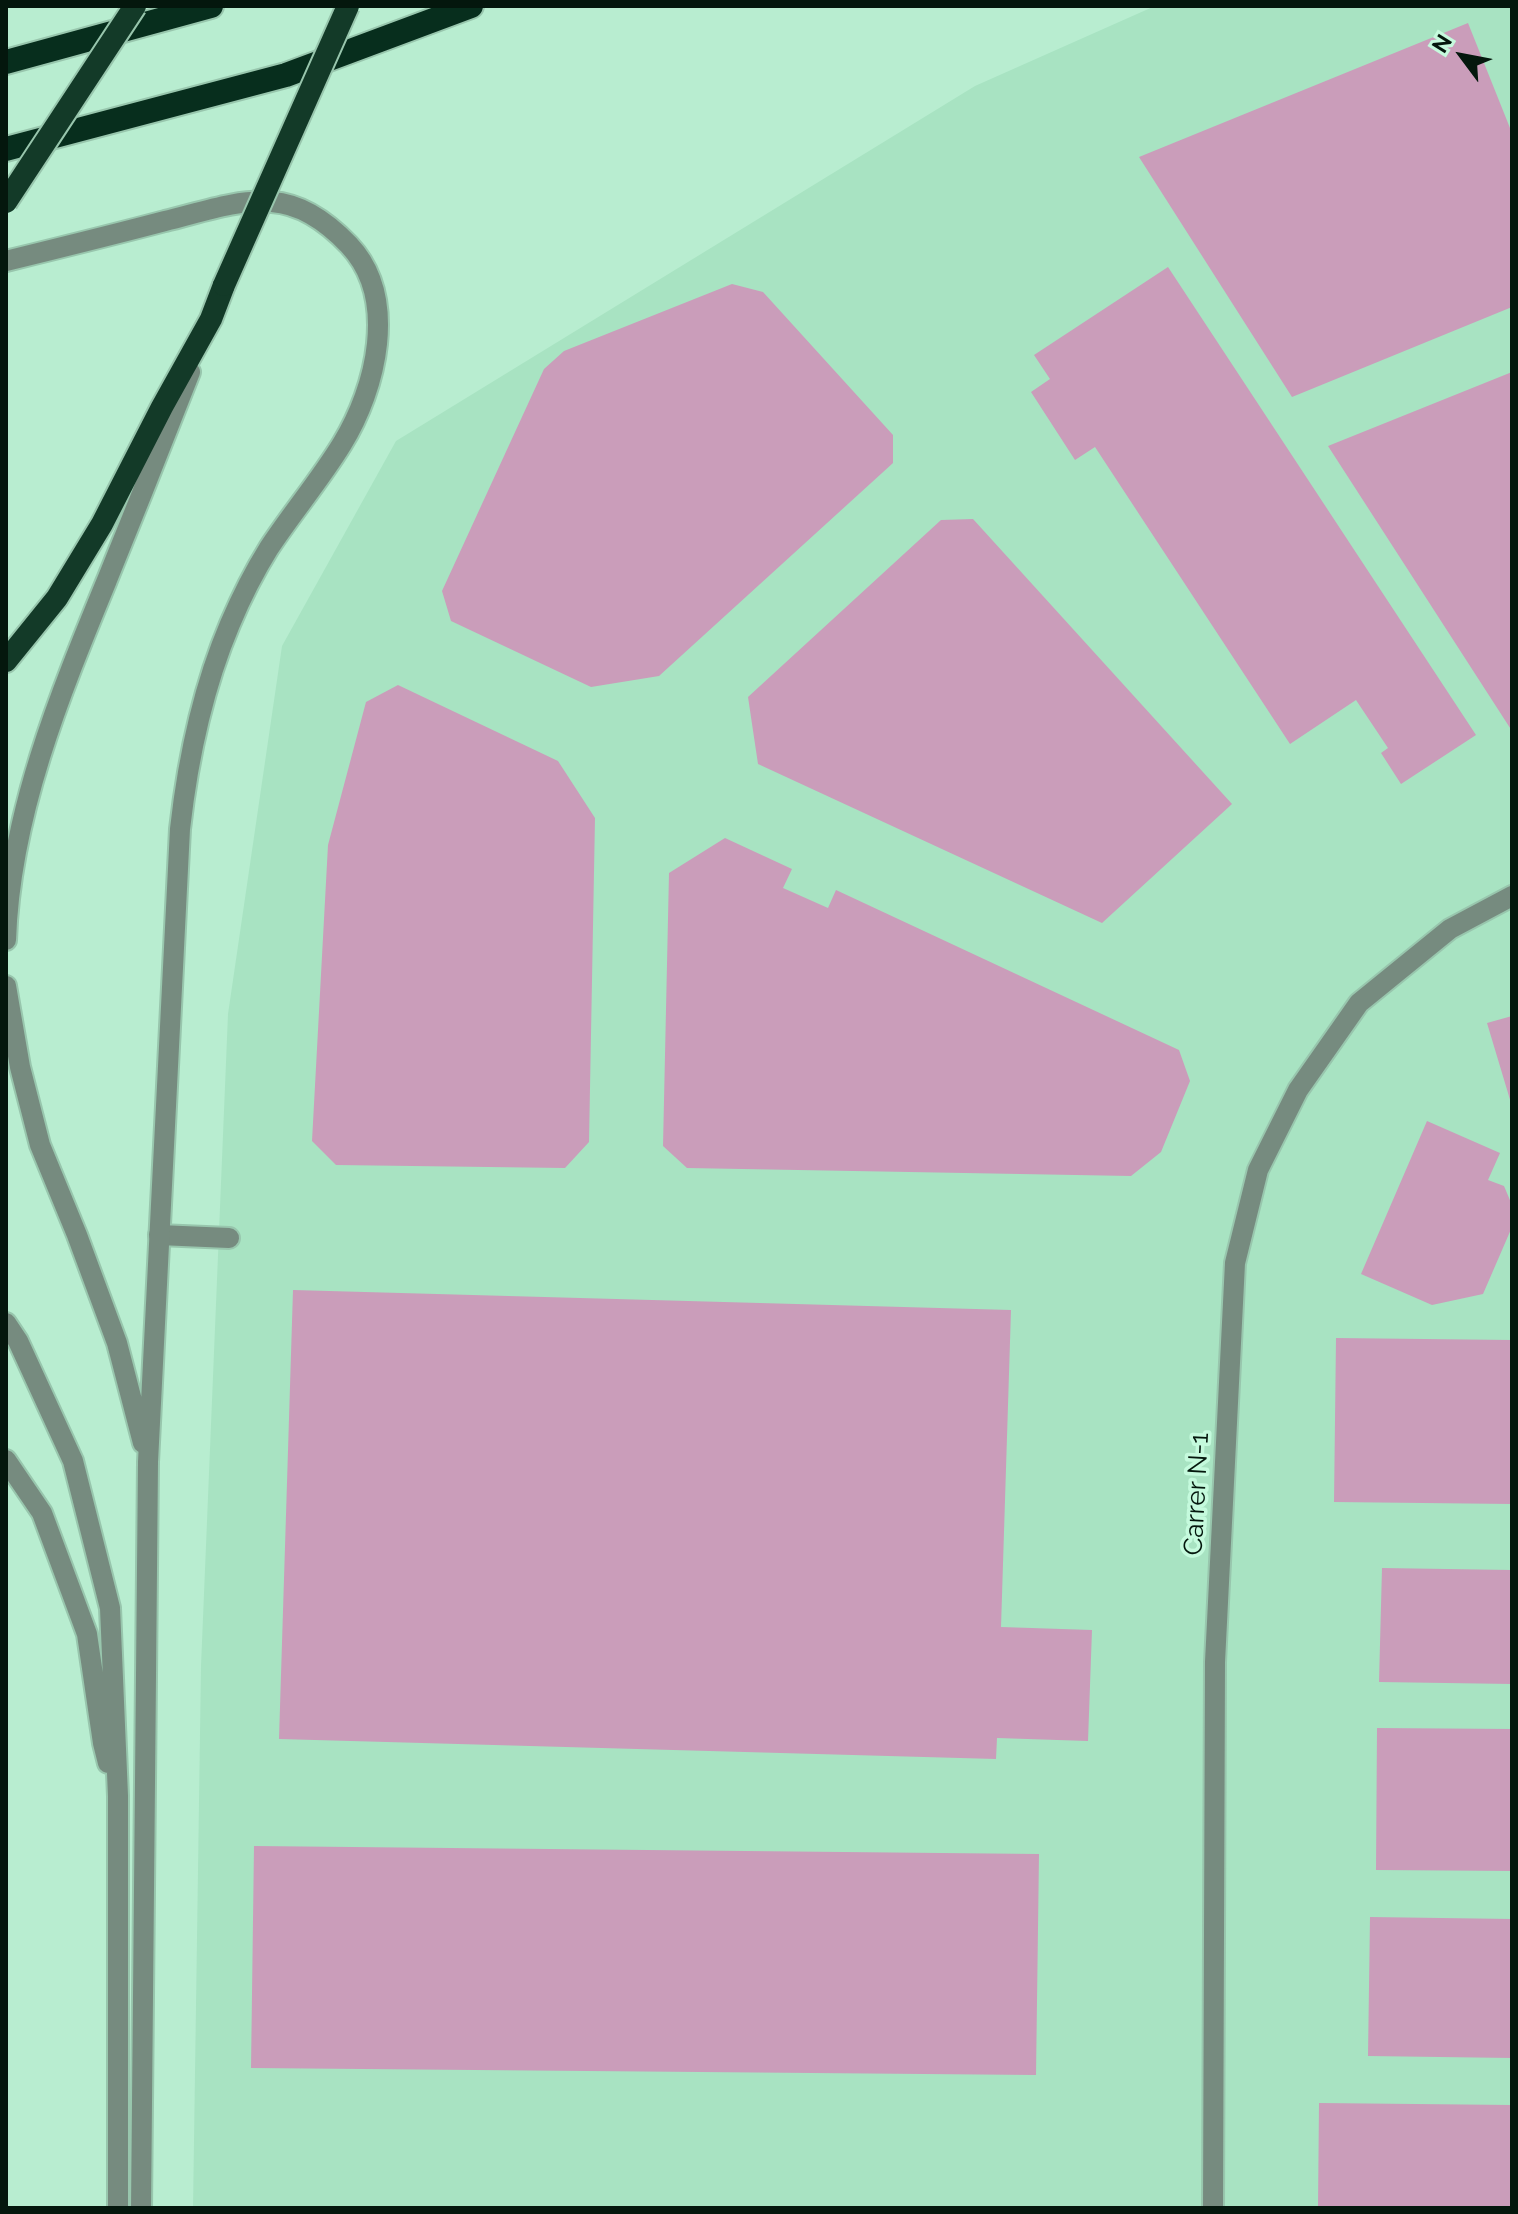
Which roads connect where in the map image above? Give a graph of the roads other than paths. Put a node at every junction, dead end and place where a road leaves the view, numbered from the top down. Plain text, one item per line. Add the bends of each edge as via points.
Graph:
1 (135, 6) edge
2 (211, 6) edge
3 (348, 6) edge
4 (471, 6) edge
5 (6, 62) edge
6 (6, 149) edge
7 (6, 202) edge
8 (6, 261) edge
9 (211, 319) junction
10 (6, 661) edge
11 (1512, 896) edge
12 (6, 940) edge
13 (6, 986) edge
14 (159, 1235) junction
15 (229, 1238) dead end
16 (6, 1323) edge
17 (6, 1460) edge
18 (148, 1462) junction
19 (118, 1796) junction
20 (118, 2208) edge
21 (141, 2208) edge
22 (1213, 2208) edge

1 - 7 highway, bridge
2 - 5 highway
3 - 9 highway, bridge
4 - 6 highway via 286,75
8 - 14 street via 225,206 273,202 317,217 336,232 353,249 375,295 376,349 357,415 248,586 214,664 190,753 180,829
9 - 10 highway via 95,536 57,598
9 - 12 street via 51,724 22,821
11 - 22 street, Carrer N-1 via 1450,929 1359,1003 1298,1090 1258,1170 1235,1263 1215,1662
13 - 18 street via 40,1145 117,1343
14 - 15 street
14 - 18 street
16 - 19 street via 73,1461 110,1608
17 - 19 street via 42,1513 87,1634 103,1743
18 - 21 street
19 - 20 street

